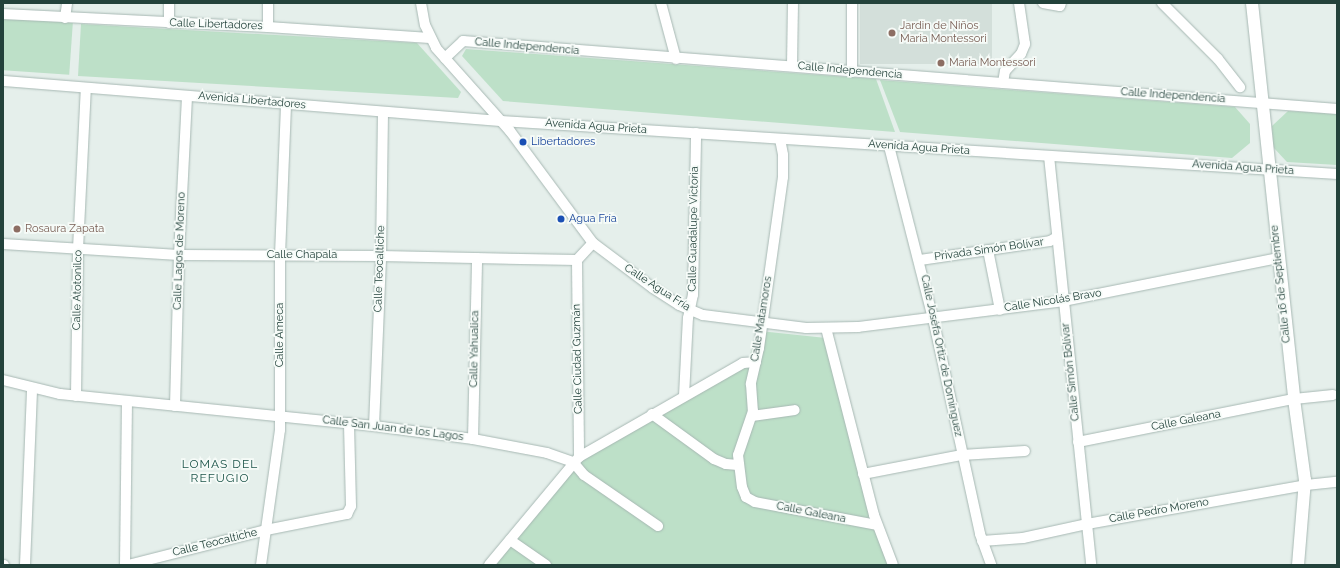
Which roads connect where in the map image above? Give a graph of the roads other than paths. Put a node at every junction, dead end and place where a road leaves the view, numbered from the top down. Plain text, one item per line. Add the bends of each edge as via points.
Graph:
1 (67, 3) edge
2 (169, 3) edge
3 (268, 3) edge
4 (421, 3) edge
5 (661, 3) edge
6 (792, 3) edge
7 (852, 3) edge
8 (1019, 3) edge
9 (1043, 3) edge
10 (1061, 3) edge
11 (1162, 3) edge
12 (1252, 3) edge
13 (3, 14) edge
14 (65, 18) junction
15 (168, 23) junction
16 (268, 27) junction
17 (430, 38) junction
18 (445, 58) junction
19 (676, 59) junction
20 (792, 66) junction
21 (852, 72) junction
22 (3, 81) edge
23 (1003, 83) junction
24 (1240, 87) dead end
25 (86, 88) junction
26 (187, 96) junction
27 (1262, 102) junction
28 (286, 104) junction
29 (1337, 109) edge
30 (383, 112) junction
31 (501, 121) junction
32 (696, 133) junction
33 (780, 139) junction
34 (889, 146) junction
35 (1049, 156) junction
36 (1269, 170) junction
37 (1337, 174) edge
38 (1057, 237) junction
39 (593, 243) junction
40 (3, 244) edge
41 (78, 249) junction
42 (988, 250) junction
43 (179, 254) junction
44 (280, 255) junction
45 (381, 256) junction
46 (477, 258) junction
47 (1278, 258) junction
48 (576, 260) junction
49 (920, 260) junction
50 (1063, 301) junction
51 (690, 310) junction
52 (1000, 310) junction
53 (933, 318) junction
54 (763, 323) junction
55 (826, 328) junction
56 (756, 362) junction
57 (3, 380) edge
58 (32, 388) junction
59 (1333, 394) dead end
60 (76, 396) junction
61 (684, 396) junction
62 (1294, 399) junction
63 (127, 402) junction
64 (175, 406) junction
65 (795, 410) dead end
66 (652, 414) junction
67 (280, 416) junction
68 (752, 416) junction
69 (349, 423) junction
70 (374, 426) junction
71 (473, 439) junction
72 (1078, 442) junction
73 (1025, 451) dead end
74 (962, 455) junction
75 (576, 459) junction
76 (738, 465) junction
77 (863, 474) junction
78 (1337, 482) edge
79 (1306, 485) junction
80 (746, 497) joint
81 (1086, 524) junction
82 (877, 525) junction
83 (658, 526) dead end
84 (266, 530) junction
85 (510, 540) junction
86 (982, 541) junction
87 (25, 565) edge
88 (124, 565) edge
89 (128, 565) edge
90 (261, 565) edge
91 (489, 565) edge
92 (546, 565) edge
93 (893, 565) edge
94 (991, 565) edge
95 (1091, 565) edge
96 (1297, 565) edge

1 - 14 street
2 - 15 street
3 - 16 street
4 - 17 street, Calle Agua Fría
5 - 19 street
6 - 20 street
7 - 21 street
8 - 23 street via 1025,44 1021,54 1005,71
9 - 10 street via 1060,6
11 - 24 street via 1218,59
12 - 27 street, Calle 16 de Septiembre
13 - 14 street, Calle Libertadores
14 - 15 street, Calle Libertadores
15 - 16 street, Calle Libertadores
16 - 17 street, Calle Libertadores
17 - 18 street, Calle Agua Fría
18 - 19 street, Calle Independencia via 463,41
18 - 31 street, Calle Agua Fría
19 - 20 street, Calle Independencia
20 - 21 street, Calle Independencia
21 - 23 street, Calle Independencia
22 - 25 street, Avenida Libertadores
23 - 27 street, Calle Independencia
25 - 26 street, Avenida Libertadores
25 - 41 street, Calle Atotonilco
26 - 28 street, Avenida Libertadores
26 - 43 street, Calle Lagos de Moreno
27 - 29 street, Calle Independencia
27 - 36 street, Calle 16 de Septiembre
28 - 30 street, Avenida Libertadores
28 - 44 street, Calle Ameca
30 - 31 street, Avenida Libertadores
30 - 45 street, Calle Teocaltiche
31 - 32 street, Avenida Agua Prieta
31 - 39 street, Calle Agua Fría
32 - 33 street, Avenida Agua Prieta
32 - 51 street, Calle Guadalupe Victoria via 693,295
33 - 34 street, Avenida Agua Prieta
33 - 54 street, Calle Matamoros via 783,178
34 - 35 street, Avenida Agua Prieta
34 - 49 street, Calle Joséfa Ortiz de Domínguez
35 - 36 street, Avenida Agua Prieta
35 - 38 street, Calle Simón Bolívar
36 - 37 street, Avenida Agua Prieta
36 - 47 street, Calle 16 de Septiembre
38 - 42 street, Privada Simón Bolívar via 1050,241
38 - 50 street, Calle Simón Bolívar
39 - 48 street
39 - 51 street, Calle Agua Fría via 653,288
40 - 41 street, Calle Chapala
41 - 43 street, Calle Chapala
41 - 60 street, Calle Atotonilco
42 - 49 street, Privada Simón Bolívar
42 - 52 street
43 - 44 street, Calle Chapala
43 - 64 street, Calle Lagos de Moreno
44 - 45 street, Calle Chapala
44 - 67 street, Calle Ameca
45 - 46 street, Calle Chapala
45 - 70 street, Calle Teocaltiche
46 - 48 street, Calle Chapala
46 - 71 street, Calle Yahualica
47 - 50 street, Calle Nicolás Bravo
47 - 62 street, Calle 16 de Septiembre
48 - 75 street, Calle Ciudad Guzmán
49 - 53 street, Calle Joséfa Ortiz de Domínguez
50 - 52 street, Calle Nicolás Bravo
50 - 72 street, Calle Simón Bolívar
51 - 54 street, Calle Agua Fría via 715,318
51 - 61 street, Calle Guadalupe Victoria
52 - 53 street, Calle Nicolás Bravo
53 - 55 street, Calle Nicolás Bravo
53 - 74 street, Calle Joséfa Ortiz de Domínguez
54 - 55 street, Calle Agua Fría
54 - 56 street, Calle Matamoros
55 - 77 street
56 - 61 street via 743,363
56 - 68 street, Calle Matamoros via 751,390
57 - 58 street, Calle San Juan de los Lagos
58 - 60 street, Calle San Juan de los Lagos
58 - 87 street
59 - 62 street, Calle Galeana
60 - 63 street, Calle San Juan de los Lagos
61 - 66 street
62 - 72 street, Calle Galeana
62 - 79 street, Calle 16 de Septiembre
63 - 64 street, Calle San Juan de los Lagos
63 - 88 street
64 - 67 street, Calle San Juan de los Lagos
65 - 68 street
66 - 75 street
66 - 76 street via 714,459
67 - 69 street, Calle San Juan de los Lagos
67 - 84 street, Calle Ameca
68 - 76 street, Calle Matamoros via 739,449
69 - 70 street, Calle San Juan de los Lagos
69 - 84 street, Calle Teocaltiche via 349,512
70 - 71 street, Calle San Juan de los Lagos
71 - 75 street, Calle San Juan de los Lagos
72 - 81 street, Calle Simón Bolívar
73 - 74 street
74 - 77 street
74 - 86 street, Calle Joséfa Ortiz de Domínguez
75 - 83 street via 584,475
75 - 85 street
76 - 80 street, Calle Matamoros
77 - 82 street
78 - 79 street, Calle Pedro Moreno
79 - 81 street, Calle Pedro Moreno
79 - 96 street, Calle 16 de Septiembre
80 - 82 street, Calle Galeana via 755,502
81 - 86 street, Calle Pedro Moreno via 1023,538
81 - 95 street, Calle Simón Bolívar
82 - 93 street
84 - 89 street, Calle Teocaltiche
84 - 90 street, Calle Ameca
85 - 91 street
85 - 92 street
86 - 94 street, Calle Joséfa Ortiz de Domínguez

